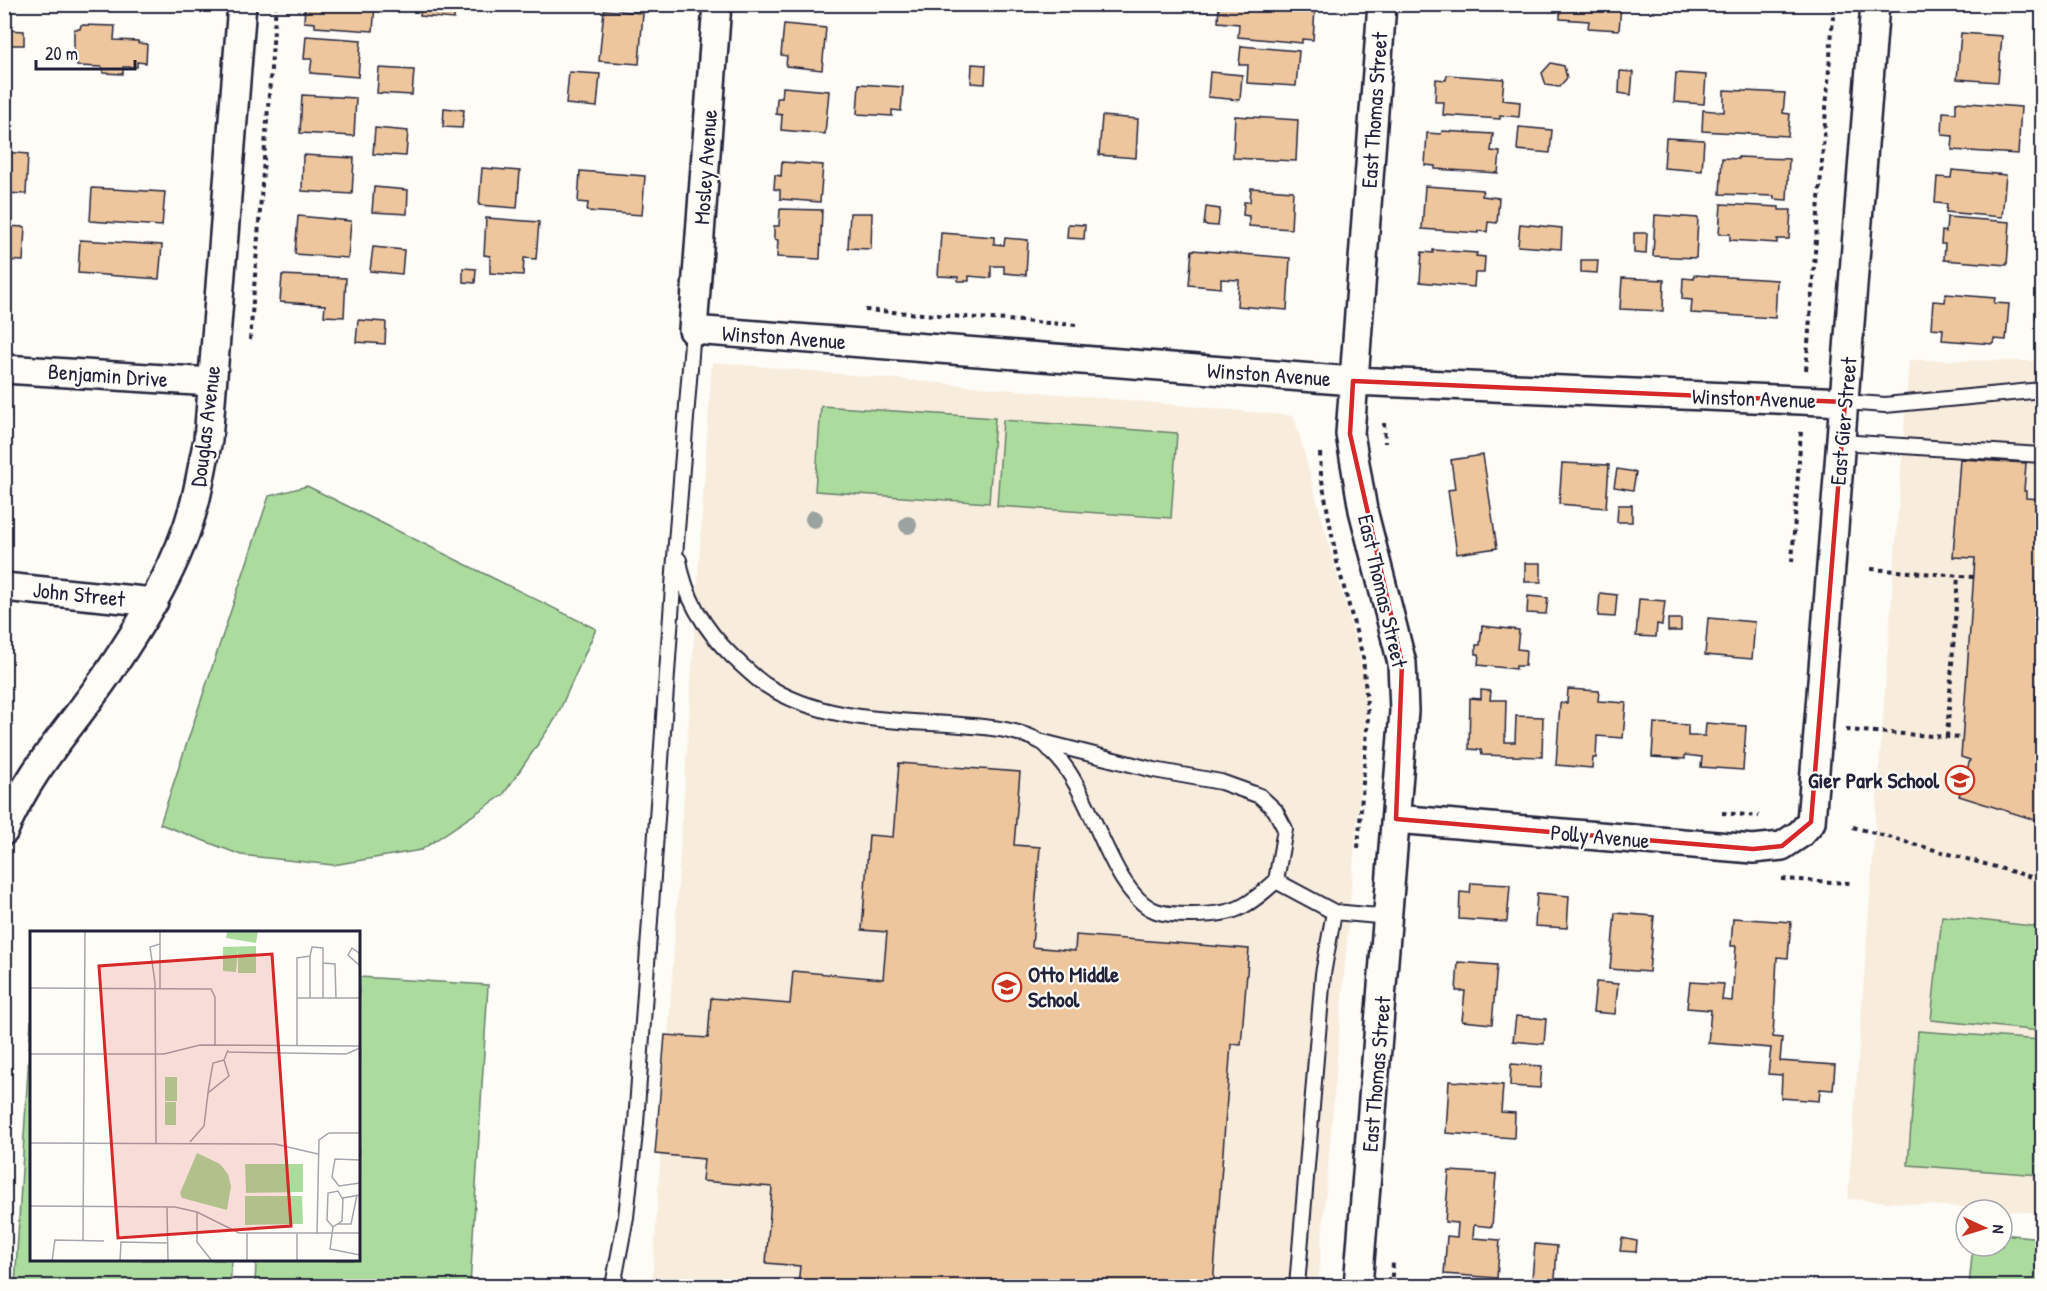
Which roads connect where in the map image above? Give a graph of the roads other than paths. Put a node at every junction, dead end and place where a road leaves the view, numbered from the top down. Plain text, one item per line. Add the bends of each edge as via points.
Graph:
1 (242, 4) edge
2 (717, 4) edge
3 (1382, 4) edge
4 (1875, 4) edge
5 (693, 330) junction
6 (4, 369) edge
7 (1353, 381) junction
8 (212, 382) junction
9 (2043, 390) edge
10 (1845, 402) junction
11 (1841, 442) junction
12 (2043, 455) edge
13 (676, 543) junction
14 (4, 587) edge
15 (154, 602) junction
16 (1042, 742) junction
17 (1396, 819) junction
18 (4, 831) edge
19 (1800, 834) joint
20 (1276, 881) junction
21 (1334, 912) junction
22 (1389, 917) junction
23 (614, 1287) edge
24 (1297, 1287) edge
25 (1358, 1287) edge

1 - 8 street, Douglas Avenue
2 - 5 street, Mosley Avenue
3 - 7 street, East Thomas Street
4 - 10 street, East Gier Street
5 - 7 street, Winston Avenue
5 - 13 lane
6 - 8 street, Benjamin Drive
7 - 10 street, Winston Avenue
7 - 17 street, East Thomas Street via 1350,434 1364,510 1402,663 1404,711
8 - 15 street, Douglas Avenue via 208,440 195,503
9 - 10 lane via 1884,405
10 - 11 street, East Gier Street
11 - 12 lane
11 - 19 street, East Gier Street via 1811,822
13 - 16 lane via 681,572 700,619 763,683 792,699 846,716 970,726 1018,733
13 - 23 lane via 636,1123
14 - 15 street, John Street
15 - 18 street, Douglas Avenue via 108,674 50,750 14,806
16 - 20 lane via 1221,782 1260,796 1275,810 1285,829
16 - 20 lane via 1064,763 1078,785 1123,881 1138,900 1156,911 1217,915 1238,910
17 - 19 street, Polly Avenue via 1753,849 1782,846
17 - 22 street, East Thomas Street
20 - 21 lane
21 - 22 lane
21 - 24 lane via 1323,974
22 - 25 street, East Thomas Street

